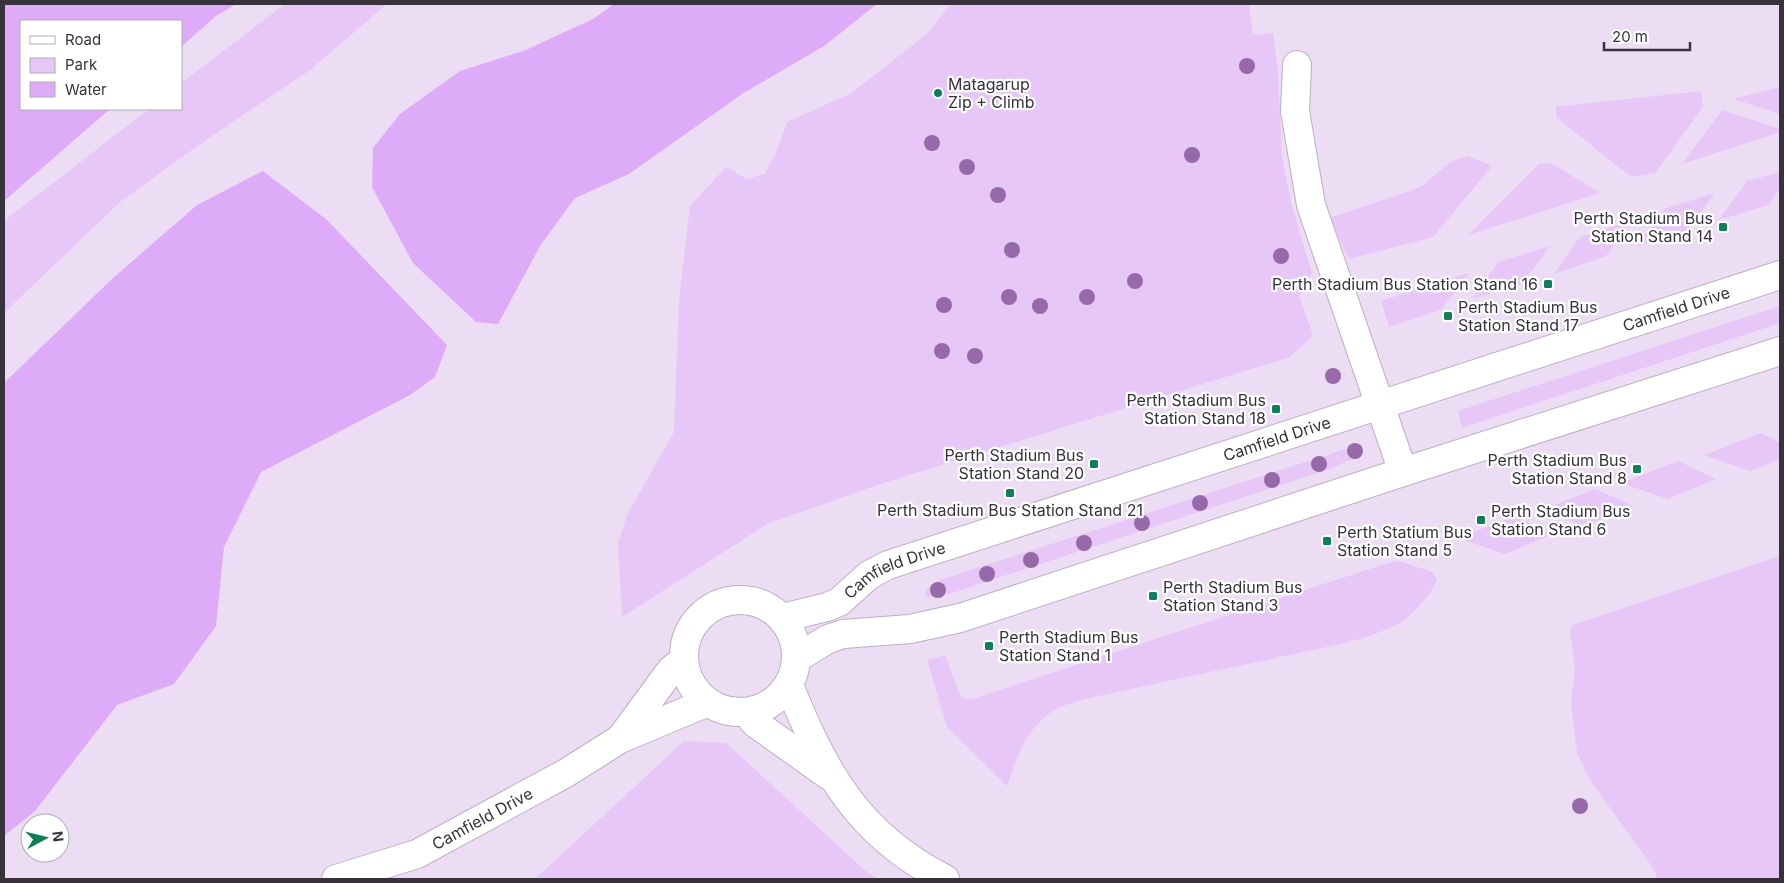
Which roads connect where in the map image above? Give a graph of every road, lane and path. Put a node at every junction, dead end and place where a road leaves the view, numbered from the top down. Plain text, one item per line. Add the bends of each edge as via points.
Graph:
1 (1297, 65) dead end
2 (1780, 275) edge
3 (1780, 351) edge
4 (1381, 405) junction
5 (1403, 472) junction
6 (782, 618) junction
7 (797, 658) junction
8 (684, 660) junction
9 (789, 685) junction
10 (708, 702) junction
11 (747, 712) junction
12 (620, 739) junction
13 (834, 778) junction
14 (336, 879) edge
15 (945, 879) edge

1 - 4 street via 1295,110 1311,205
2 - 4 street, Camfield Drive
3 - 5 street
4 - 5 street
4 - 6 street, Camfield Drive via 888,565 827,608
5 - 7 street via 960,618 910,629 844,634 828,639
6 - 7 street via 793,637
6 - 8 street via 768,607 752,601 718,604 692,627
7 - 9 street
8 - 10 street via 696,691
8 - 12 street via 670,670
9 - 11 street via 764,708
9 - 13 street
10 - 11 street via 720,709
10 - 12 street
11 - 13 street via 755,723
12 - 14 street, Camfield Drive via 566,773 417,854
13 - 15 street via 856,810 887,842

